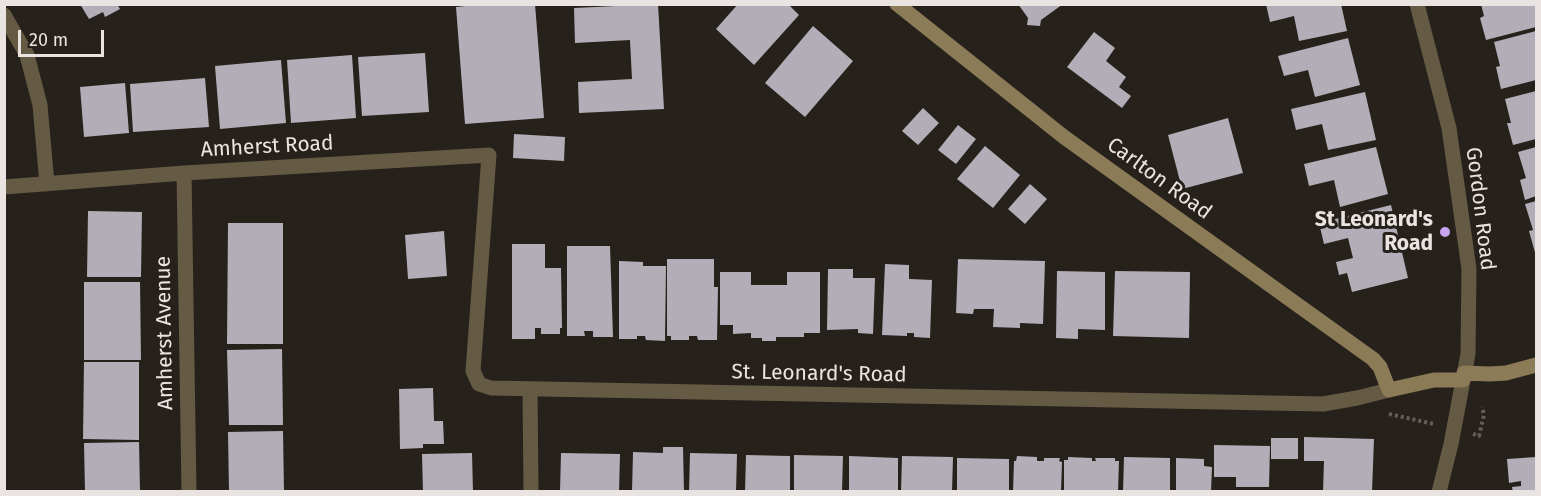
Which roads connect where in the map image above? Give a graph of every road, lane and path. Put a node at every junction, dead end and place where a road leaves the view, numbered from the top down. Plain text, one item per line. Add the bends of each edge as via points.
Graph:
1 (897, 4) edge
2 (1417, 4) edge
3 (4, 15) edge
4 (489, 155) joint
5 (184, 173) junction
6 (47, 184) junction
7 (4, 187) edge
8 (1536, 365) edge
9 (1463, 376) junction
10 (530, 389) junction
11 (1389, 390) junction
12 (1378, 412) dead end
13 (1484, 415) dead end
14 (1438, 425) dead end
15 (1472, 434) dead end
16 (189, 492) edge
17 (531, 492) edge
18 (1439, 492) edge

1 - 11 street, Carlton Road via 1064,137 1373,359
2 - 9 street, Gordon Road via 1449,128 1468,269 1468,354
3 - 6 street via 27,56 40,105
4 - 5 street, Amherst Road
4 - 10 street, St. Leonard's Road via 472,371 479,384 491,388
5 - 6 street, Amherst Road
5 - 16 street, Amherst Avenue
6 - 7 street, Amherst Road
8 - 9 street via 1506,373
9 - 11 street
9 - 18 street, Gordon Road
10 - 11 street, St. Leonard's Road via 1323,404
10 - 17 street
12 - 14 path
13 - 15 path via 1479,436

